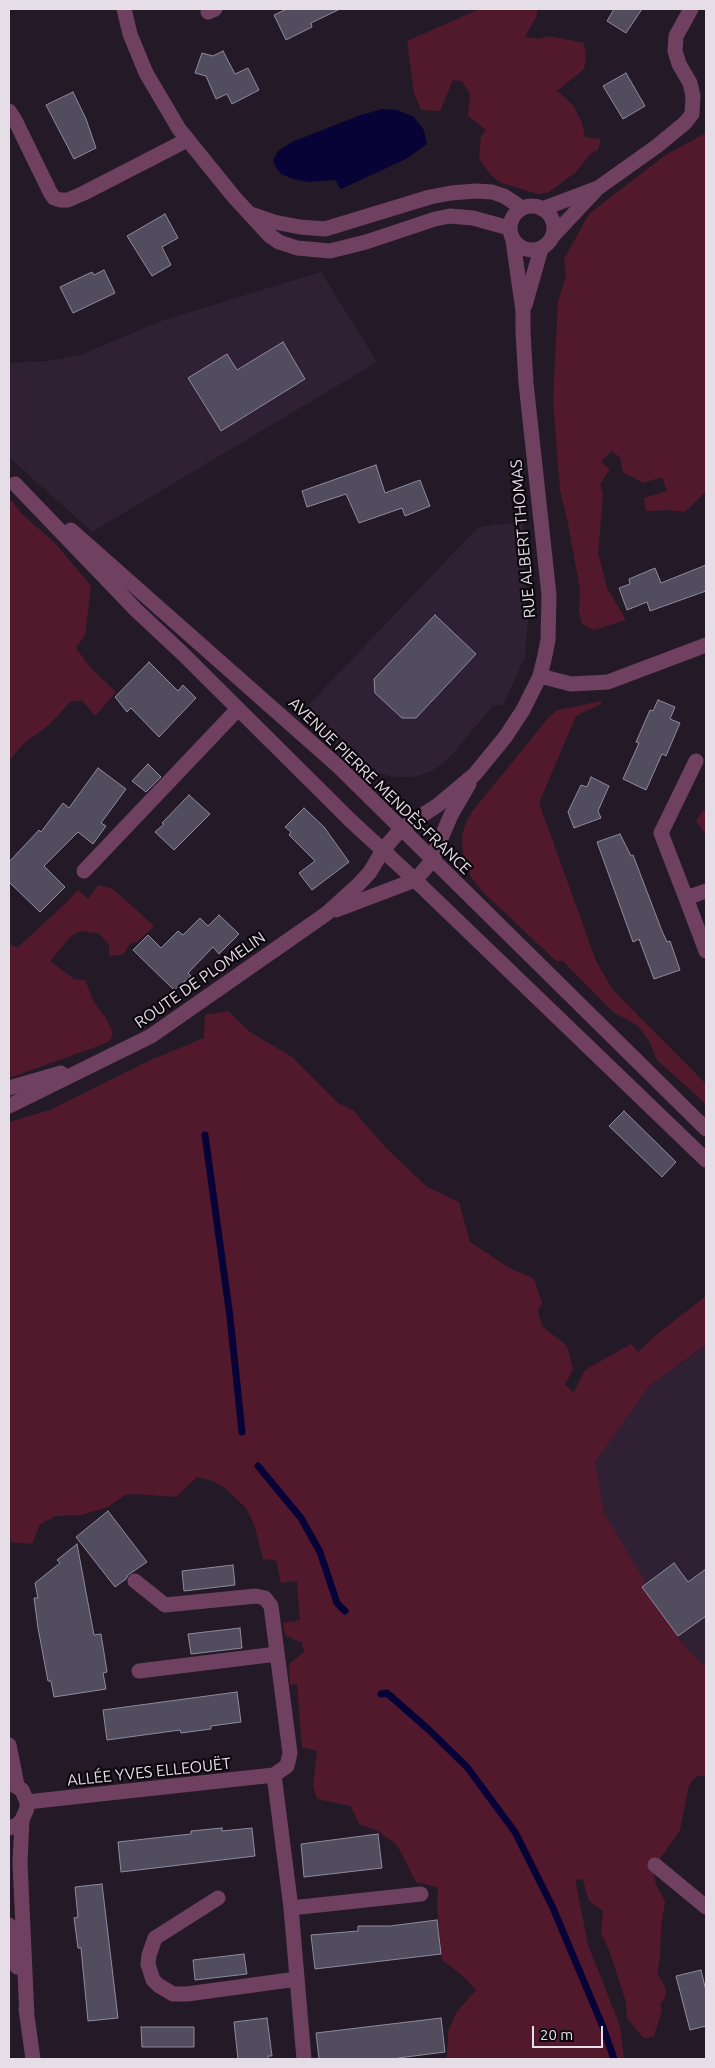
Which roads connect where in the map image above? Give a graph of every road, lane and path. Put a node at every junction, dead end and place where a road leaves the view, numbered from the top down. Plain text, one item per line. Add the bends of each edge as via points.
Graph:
1 (124, 9) edge
2 (692, 9) edge
3 (9, 111) edge
4 (187, 140) junction
5 (598, 188) junction
6 (522, 208) junction
7 (542, 209) junction
8 (250, 213) junction
9 (511, 234) junction
10 (553, 236) junction
11 (541, 249) junction
12 (523, 311) junction
13 (12, 481) edge
14 (706, 645) edge
15 (540, 676) junction
16 (238, 709) junction
17 (696, 761) dead end
18 (475, 774) junction
19 (401, 829) junction
20 (383, 850) junction
21 (433, 860) junction
22 (84, 871) dead end
23 (415, 880) junction
24 (706, 891) edge
25 (686, 898) junction
26 (326, 914) junction
27 (706, 951) edge
28 (89, 1066) junction
29 (9, 1088) edge
30 (9, 1106) edge
31 (706, 1129) edge
32 (706, 1160) edge
33 (136, 1581) dead end
34 (277, 1654) junction
35 (139, 1671) dead end
36 (9, 1745) edge
37 (274, 1775) junction
38 (13, 1783) edge
39 (27, 1802) junction
40 (15, 1824) edge
41 (655, 1865) dead end
42 (421, 1894) dead end
43 (218, 1898) dead end
44 (706, 1907) edge
45 (291, 1908) junction
46 (9, 1925) edge
47 (298, 1979) junction
48 (27, 2017) junction
49 (33, 2059) edge
50 (304, 2059) edge

1 - 4 street via 130,34 146,72
2 - 5 street via 676,36 675,51 678,64 690,82 692,114 657,146
3 - 4 street via 50,192 60,200 68,200
4 - 8 street
5 - 7 street
5 - 10 street
6 - 7 street via 535,206
6 - 8 street via 492,192 451,193 313,230
6 - 9 street via 515,214
7 - 10 street via 552,219
8 - 9 street via 279,242 314,251 342,248 450,216 473,218
9 - 11 street via 525,250
9 - 12 street, RUE ALBERT THOMAS
10 - 11 street
11 - 12 street, RUE ALBERT THOMAS
12 - 15 street, RUE ALBERT THOMAS via 526,383 549,595 548,640
13 - 16 street, AVENUE PIERRE MENDÈS-FRANCE
13 - 19 street, AVENUE PIERRE MENDÈS-FRANCE via 105,559 339,767
14 - 15 street via 608,682 571,684
15 - 18 street, RUE ALBERT THOMAS via 516,723
16 - 20 street, AVENUE PIERRE MENDÈS-FRANCE
16 - 22 street
17 - 25 street via 662,833
18 - 19 street, RUE ALBERT THOMAS via 438,805
18 - 21 street, RUE ALBERT THOMAS via 451,815
19 - 20 street, ROUTE DE PLOMELIN
19 - 21 street, AVENUE PIERRE MENDÈS-FRANCE
20 - 23 street, AVENUE PIERRE MENDÈS-FRANCE
20 - 26 street, ROUTE DE PLOMELIN via 358,886
21 - 23 street, ROUTE DE PLOMELIN
21 - 31 street, AVENUE PIERRE MENDÈS-FRANCE
23 - 26 street, ROUTE DE PLOMELIN
23 - 32 street, AVENUE PIERRE MENDÈS-FRANCE
24 - 25 street
25 - 27 street
26 - 28 street, ROUTE DE PLOMELIN via 164,1028 136,1045
28 - 29 street, ROUTE DE PLOMELIN
28 - 30 street, ROUTE DE PLOMELIN
33 - 34 street via 165,1605 256,1596 265,1598 271,1606
34 - 35 street
34 - 37 street via 290,1753 287,1766
36 - 38 street
37 - 39 street, ALLÉE YVES ELLEOUËT
37 - 45 street
38 - 39 street via 22,1790
39 - 40 street via 27,1808
40 - 48 street via 20,1862
41 - 44 street
42 - 45 street
43 - 47 street via 155,1938 148,1964 158,1985 174,1994 187,1994
45 - 47 street
46 - 48 street
47 - 50 street
48 - 49 street

